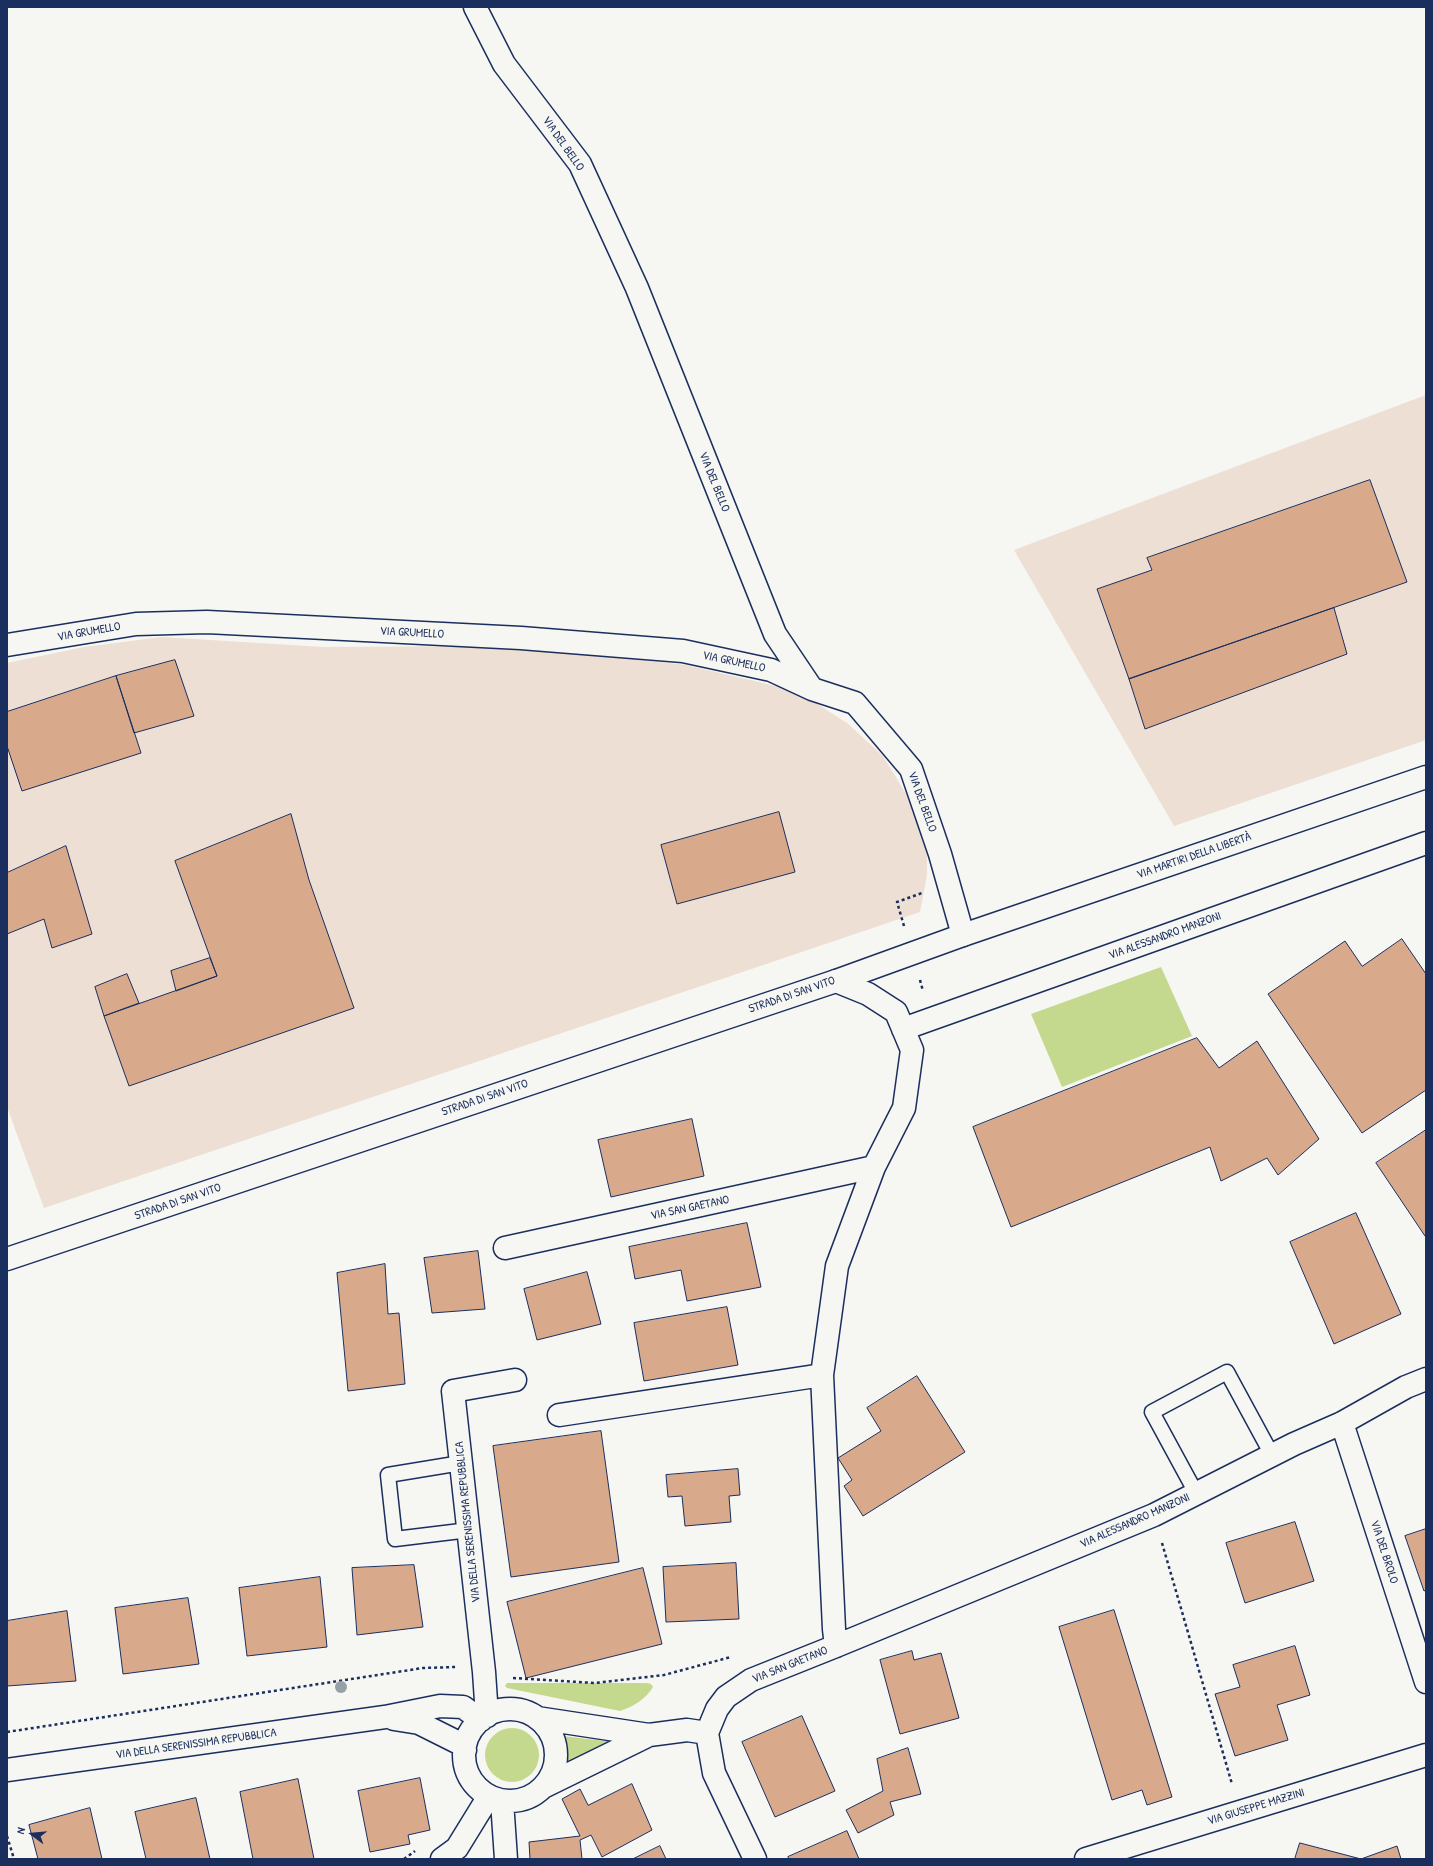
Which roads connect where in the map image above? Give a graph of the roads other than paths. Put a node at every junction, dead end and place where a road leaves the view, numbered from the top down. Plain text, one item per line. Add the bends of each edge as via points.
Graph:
1 (475, 7) edge
2 (7, 645) edge
3 (812, 689) junction
4 (1426, 777) edge
5 (1426, 843) edge
6 (963, 935) junction
7 (836, 981) junction
8 (903, 1029) junction
9 (874, 1167) junction
10 (505, 1248) dead end
11 (7, 1259) edge
12 (822, 1375) junction
13 (1426, 1379) edge
14 (515, 1380) dead end
15 (559, 1415) dead end
16 (1342, 1423) junction
17 (1272, 1455) junction
18 (461, 1463) junction
19 (1196, 1493) junction
20 (469, 1530) junction
21 (836, 1646) junction
22 (1426, 1682) edge
23 (385, 1717) junction
24 (484, 1718) junction
25 (537, 1718) junction
26 (707, 1733) junction
27 (649, 1735) junction
28 (465, 1750) junction
29 (1426, 1755) edge
30 (7, 1770) edge
31 (543, 1788) junction
32 (495, 1798) junction
33 (442, 1859) edge
34 (506, 1859) edge
35 (755, 1859) edge
36 (1086, 1859) edge

1 - 3 street, VIA DEL BELLO via 504,64 580,164 637,288 775,634
2 - 3 street, VIA GRUMELLO via 136,624 207,622 521,638 683,651 771,670
3 - 6 street, VIA DEL BELLO via 855,703 911,769 940,854
4 - 6 street, VIA MARTIRI DELLA LIBERTÀ
5 - 8 street, VIA ALESSANDRO MANZONI
6 - 7 street, STRADA DI SAN VITO
7 - 8 street, VIA SAN GAETANO via 868,994 896,1012
7 - 11 street, STRADA DI SAN VITO
8 - 9 street, VIA SAN GAETANO via 912,1050 904,1108
9 - 10 street, VIA SAN GAETANO
9 - 12 street, VIA SAN GAETANO via 837,1266
12 - 15 street
12 - 21 street, VIA SAN GAETANO
13 - 16 street, VIA ALESSANDRO MANZONI via 1406,1387
14 - 18 street, VIA DELLA SERENISSIMA REPUBBLICA via 453,1391
16 - 17 street, VIA ALESSANDRO MANZONI
16 - 22 street, VIA DEL BROLO
17 - 19 street, VIA ALESSANDRO MANZONI
17 - 19 lane via 1227,1372 1152,1412
18 - 20 street, VIA DELLA SERENISSIMA REPUBBLICA
18 - 20 lane via 388,1475 395,1539
19 - 21 street, VIA ALESSANDRO MANZONI via 1154,1515
20 - 24 street, VIA DELLA SERENISSIMA REPUBBLICA via 484,1672
21 - 26 street, VIA SAN GAETANO via 751,1680 726,1697 717,1709
23 - 24 street, VIA DELLA SERENISSIMA REPUBBLICA via 440,1706 463,1707
23 - 28 street, VIA DELLA SERENISSIMA REPUBBLICA via 418,1723 461,1744
23 - 30 street, VIA DELLA SERENISSIMA REPUBBLICA
24 - 25 street via 504,1710 521,1711
24 - 28 street via 473,1728
25 - 27 street
25 - 31 street via 548,1729 555,1744 556,1760 552,1775
26 - 27 street via 687,1730
26 - 35 street via 714,1773
27 - 31 street
28 - 32 street via 465,1764 470,1777 478,1788
29 - 36 street, VIA GIUSEPPE MAZZINI
31 - 32 street via 524,1799 513,1801
32 - 33 street via 457,1848
32 - 34 street

